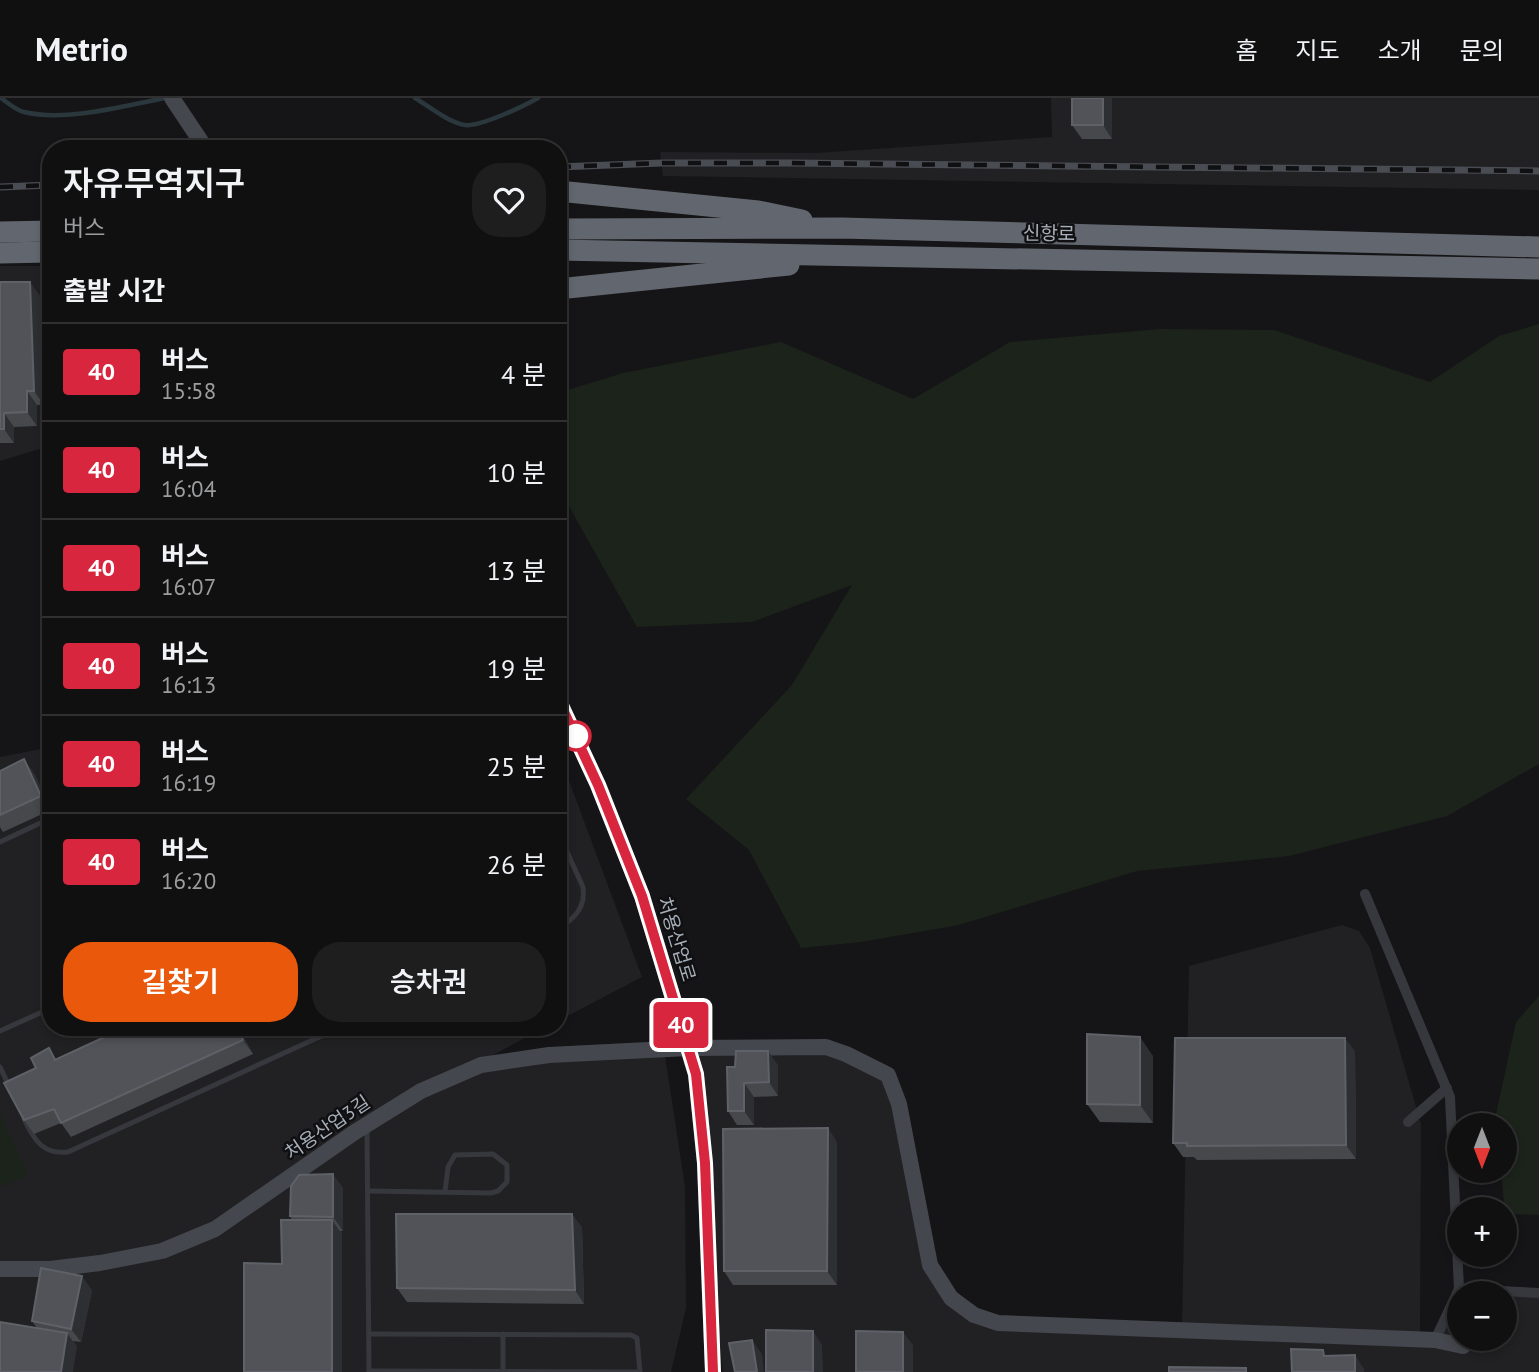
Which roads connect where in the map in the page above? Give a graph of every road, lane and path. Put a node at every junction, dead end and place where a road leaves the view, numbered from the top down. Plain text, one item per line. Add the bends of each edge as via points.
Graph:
1 (172, 98) edge
2 (200, 140) edge
3 (567, 192) edge
4 (842, 228) junction
5 (567, 229) edge
6 (42, 231) edge
7 (0, 232) edge
8 (1539, 247) edge
9 (567, 250) edge
10 (42, 252) edge
11 (0, 253) edge
12 (876, 255) junction
13 (1539, 269) edge
14 (567, 288) edge
15 (567, 718) edge
16 (42, 822) edge
17 (0, 842) edge
18 (567, 852) edge
19 (1365, 894) dead end
20 (567, 922) edge
21 (42, 1011) edge
22 (0, 1031) edge
23 (319, 1037) edge
24 (688, 1048) junction
25 (0, 1067) edge
26 (1447, 1088) junction
27 (11, 1091) edge
28 (22, 1114) edge
29 (1408, 1122) dead end
30 (368, 1125) junction
31 (368, 1191) junction
32 (445, 1192) junction
33 (0, 1269) edge
34 (1459, 1281) edge
35 (1517, 1292) edge
36 (1539, 1293) edge
37 (1447, 1314) edge
38 (369, 1334) junction
39 (503, 1334) junction
40 (1435, 1340) junction
41 (1447, 1343) edge
42 (369, 1371) edge
43 (503, 1372) edge
44 (638, 1372) edge
45 (713, 1372) edge

1 - 2 street
3 - 4 highway via 758,211
4 - 5 highway, 신항로
4 - 8 highway, 신항로
6 - 7 highway
9 - 12 highway, 신항로
10 - 11 highway
12 - 13 highway, 신항로
12 - 14 highway
15 - 24 street, 처용산업로 via 642,896
16 - 17 lane
18 - 20 lane via 584,896 575,917
19 - 26 street
21 - 22 lane
23 - 28 lane via 68,1152 50,1152 33,1138
24 - 30 street, 처용산업3길 via 549,1055 481,1065 421,1091
24 - 40 street, 처용산업3길 via 826,1047 888,1075 899,1104 930,1265 951,1298 974,1315 998,1322
24 - 45 street, 처용산업로 via 696,1074 705,1163
25 - 27 lane
26 - 29 street
26 - 34 street
30 - 31 lane
30 - 33 street, 처용산업3길 via 215,1229 162,1251 50,1269
31 - 32 lane
31 - 38 lane
32 - 32 lane via 498,1191 507,1182 506,1165 493,1154 460,1153 448,1167
35 - 36 street
37 - 40 street
38 - 39 lane
38 - 42 lane
39 - 43 lane
39 - 44 lane via 631,1335 639,1343
40 - 41 street
42 - 43 lane
43 - 44 lane

